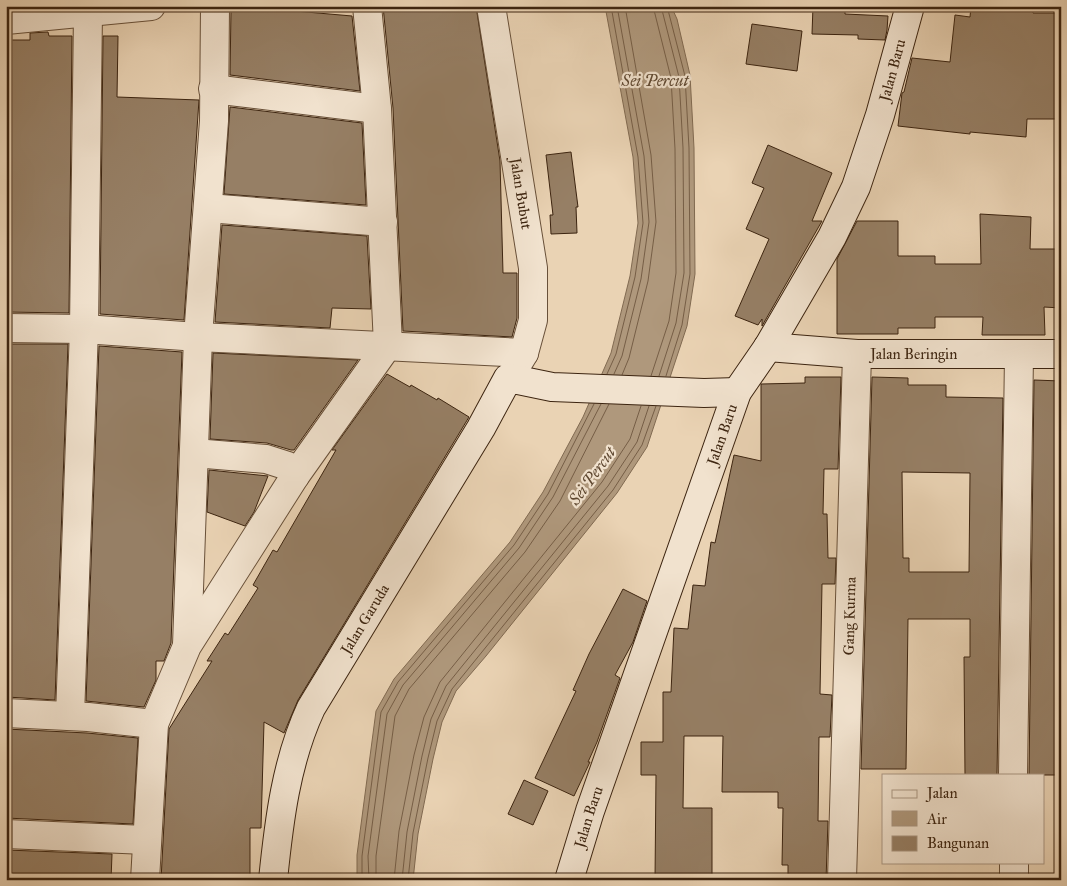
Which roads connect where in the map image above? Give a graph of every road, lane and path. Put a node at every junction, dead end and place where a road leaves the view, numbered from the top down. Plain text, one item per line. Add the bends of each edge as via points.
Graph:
1 (151, 6) edge
2 (215, 6) edge
3 (367, 6) edge
4 (491, 6) edge
5 (910, 6) edge
6 (88, 12) junction
7 (6, 20) edge
8 (213, 89) junction
9 (377, 109) junction
10 (208, 208) junction
11 (383, 222) junction
12 (6, 328) edge
13 (84, 329) junction
14 (198, 337) junction
15 (388, 345) junction
16 (768, 347) junction
17 (524, 353) junction
18 (856, 354) junction
19 (1061, 354) edge
20 (1019, 355) junction
21 (508, 378) junction
22 (737, 392) junction
23 (194, 453) junction
24 (295, 476) junction
25 (186, 646) junction
26 (6, 713) edge
27 (70, 716) junction
28 (154, 724) junction
29 (1013, 774) edge
30 (6, 834) edge
31 (146, 840) junction
32 (1014, 864) edge
33 (145, 880) edge
34 (273, 880) edge
35 (569, 880) edge
36 (842, 880) edge
37 (1014, 880) edge

1 - 6 street
2 - 8 street
3 - 9 street
4 - 17 street, Jalan Bubut via 533,268 533,320
5 - 16 street, Jalan Baru via 880,115 856,186 832,237
6 - 7 street
6 - 13 street
8 - 9 street
8 - 10 street
9 - 11 street
10 - 11 street
10 - 14 street
11 - 15 street
12 - 13 street
13 - 14 street
13 - 27 street
14 - 15 street
14 - 23 street
15 - 17 street
15 - 24 street
16 - 18 street, Jalan Beringin
16 - 22 street, Jalan Baru
17 - 21 street, Jalan Bubut
18 - 20 street, Jalan Beringin
18 - 36 street, Gang Kurma
19 - 20 street, Jalan Beringin
20 - 29 street
21 - 22 street via 552,387
21 - 34 street, Jalan Garuda via 311,708 293,754 280,816
22 - 35 street, Jalan Baru via 590,811
23 - 24 street via 266,459 288,466
23 - 25 street
24 - 25 street
25 - 28 street
26 - 27 street
27 - 28 street
28 - 31 street
30 - 31 street
31 - 33 street
32 - 37 street

